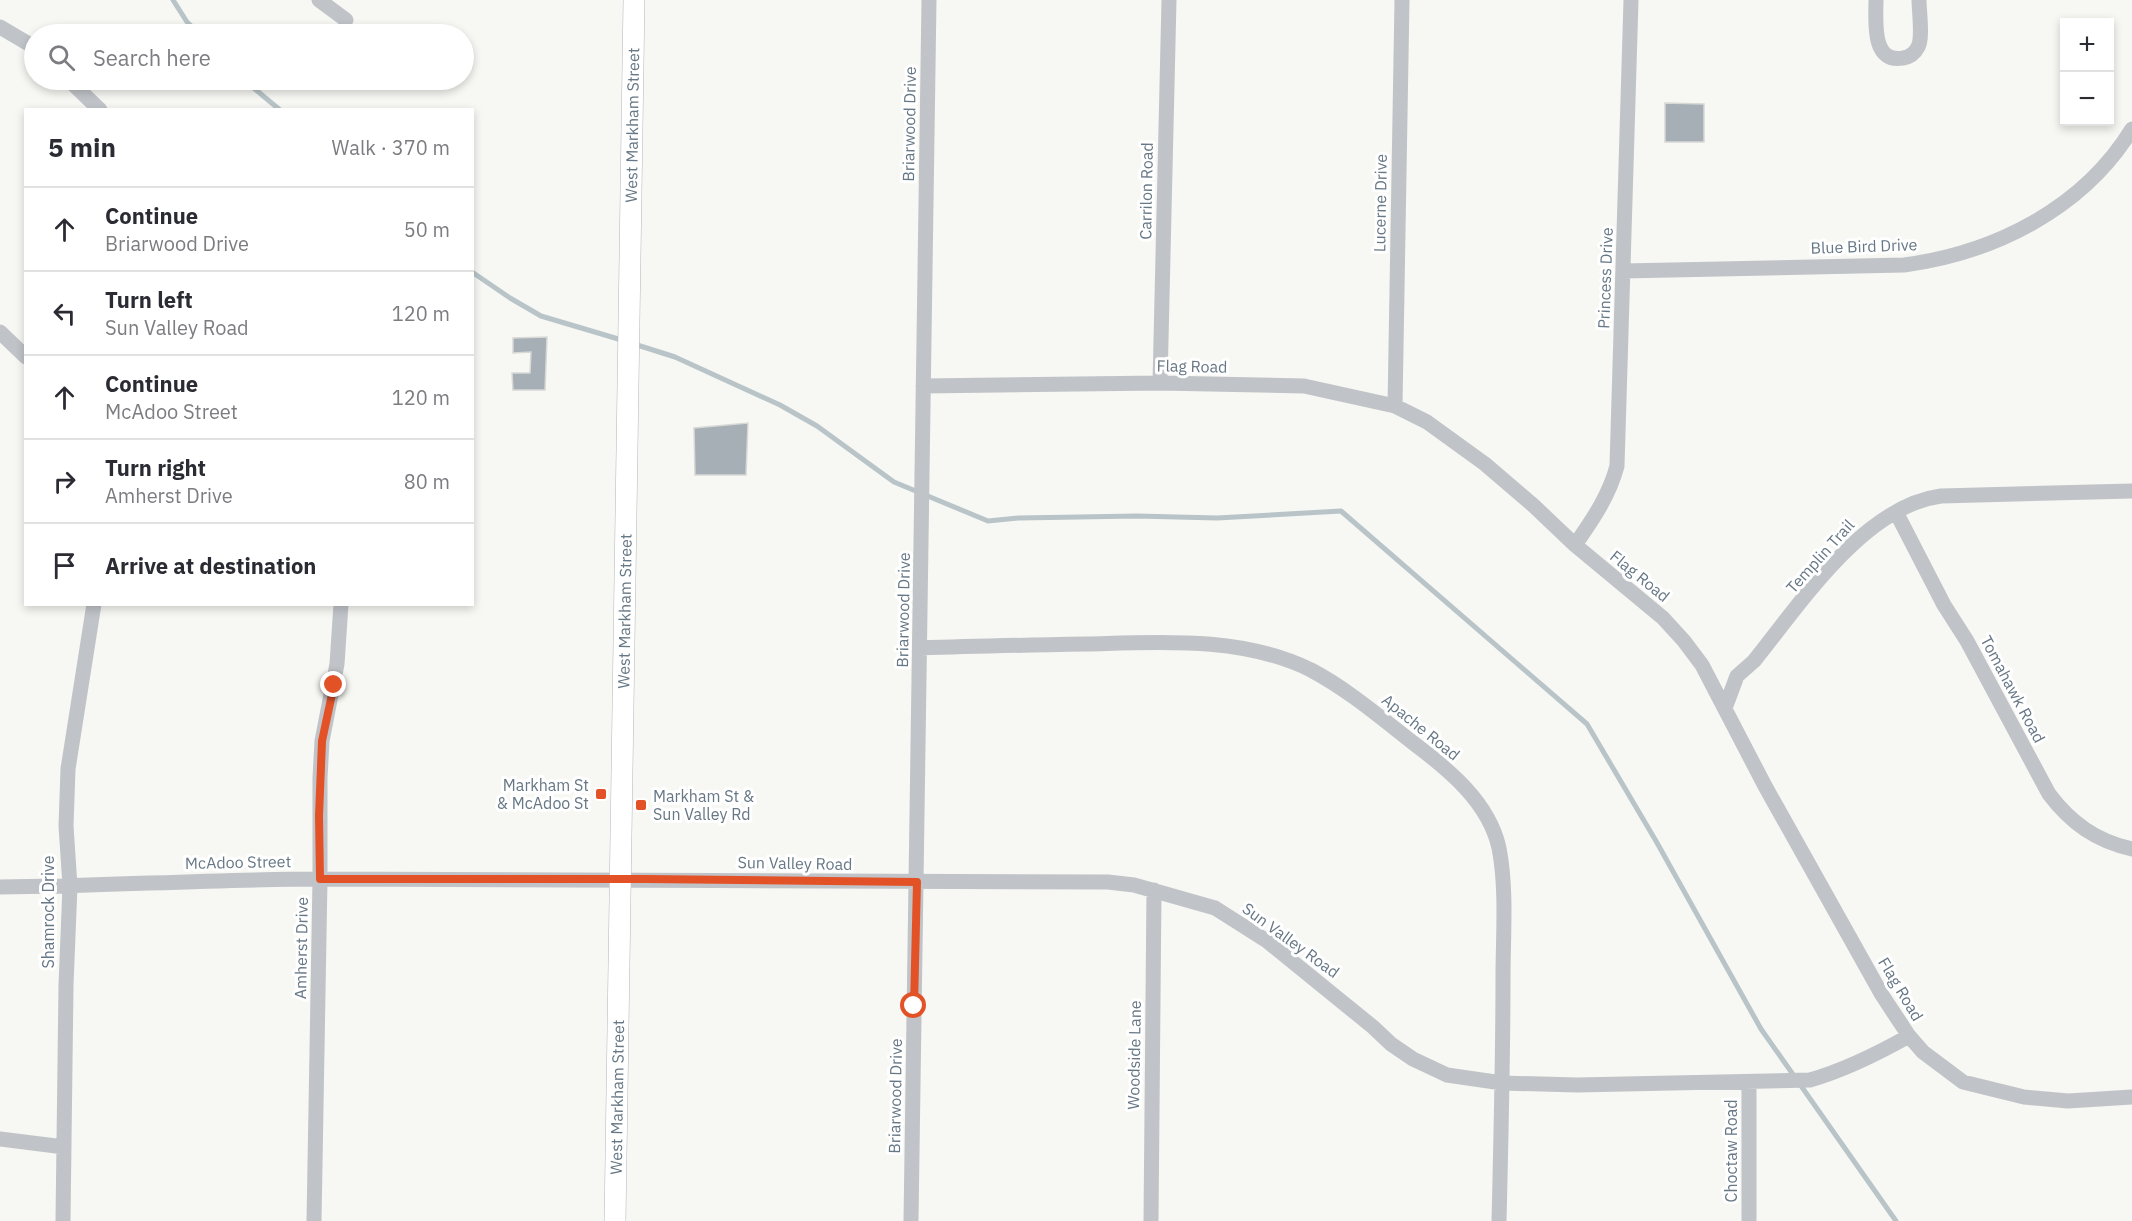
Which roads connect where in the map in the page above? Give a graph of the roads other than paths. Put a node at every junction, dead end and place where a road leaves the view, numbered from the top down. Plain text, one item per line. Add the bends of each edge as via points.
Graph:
1 (319, 0) edge
2 (634, 0) edge
3 (929, 0) edge
4 (1169, 0) edge
5 (1402, 0) edge
6 (1631, 0) edge
7 (1876, 0) edge
8 (1919, 0) edge
9 (346, 20) dead end
10 (0, 27) edge
11 (24, 41) edge
12 (79, 90) edge
13 (98, 108) edge
14 (2132, 129) edge
15 (2127, 151) edge
16 (1623, 271) junction
17 (0, 332) edge
18 (24, 355) edge
19 (1160, 383) junction
20 (923, 386) junction
21 (1395, 406) junction
22 (2132, 490) edge
23 (1896, 512) junction
24 (1575, 544) junction
25 (94, 606) edge
26 (340, 606) edge
27 (921, 648) junction
28 (1725, 708) junction
29 (2132, 849) edge
30 (320, 879) junction
31 (620, 879) junction
32 (917, 882) junction
33 (0, 886) edge
34 (70, 886) junction
35 (1154, 890) junction
36 (1909, 1036) junction
37 (1749, 1082) junction
38 (1502, 1083) junction
39 (2132, 1097) edge
40 (0, 1139) edge
41 (64, 1146) junction
42 (63, 1221) edge
43 (314, 1221) edge
44 (615, 1221) edge
45 (911, 1221) edge
46 (1151, 1221) edge
47 (1499, 1221) edge
48 (1749, 1221) edge

1 - 9 street
2 - 31 main road, West Markham Street
3 - 20 street, Briarwood Drive
4 - 19 street, Carrilon Road
5 - 21 street, Lucerne Drive
6 - 16 street, Princess Drive
7 - 8 street via 1879,46 1899,59 1908,57 1919,45
10 - 11 street
12 - 13 street
14 - 15 street, Blue Bird Drive
15 - 16 street, Blue Bird Drive via 2048,214 2012,235 1964,254 1904,265
16 - 24 street, Princess Drive via 1617,466 1604,503
17 - 18 street
19 - 20 street, Flag Road
19 - 21 street, Flag Road via 1304,386
20 - 27 street, Briarwood Drive
21 - 24 street, Flag Road via 1427,422 1485,464
22 - 23 street, Templin Trail via 1941,496
23 - 28 street, Templin Trail via 1851,545 1737,676
23 - 29 street, Tomahawk Road via 2049,794 2085,830 2102,841
24 - 28 street, Flag Road via 1663,618 1702,665
25 - 34 street, Shamrock Drive via 68,769
26 - 30 street, Amherst Drive via 337,664 322,741
27 - 32 street, Briarwood Drive
27 - 38 street, Apache Road via 1164,643 1248,648 1309,670 1362,703 1466,788 1491,826 1499,848 1503,899
28 - 36 street, Flag Road via 1882,995
30 - 31 street, McAdoo Street
30 - 34 street, McAdoo Street
30 - 43 street, Amherst Drive
31 - 32 street, Sun Valley Road
31 - 44 main road, West Markham Street
32 - 35 street, Sun Valley Road via 1108,882
32 - 45 street, Briarwood Drive
33 - 34 street, McAdoo Street
34 - 41 street, Shamrock Drive
35 - 38 street, Sun Valley Road via 1215,908 1267,941 1413,1059 1447,1075
35 - 46 street, Woodside Lane
36 - 37 street, Sun Valley Road via 1836,1073 1810,1080
36 - 39 street, Flag Road via 1923,1052 1964,1082 2024,1097 2068,1101
37 - 38 street, Sun Valley Road
37 - 48 street, Choctaw Road
38 - 47 street, Apache Road
40 - 41 street
41 - 42 street, Shamrock Drive

